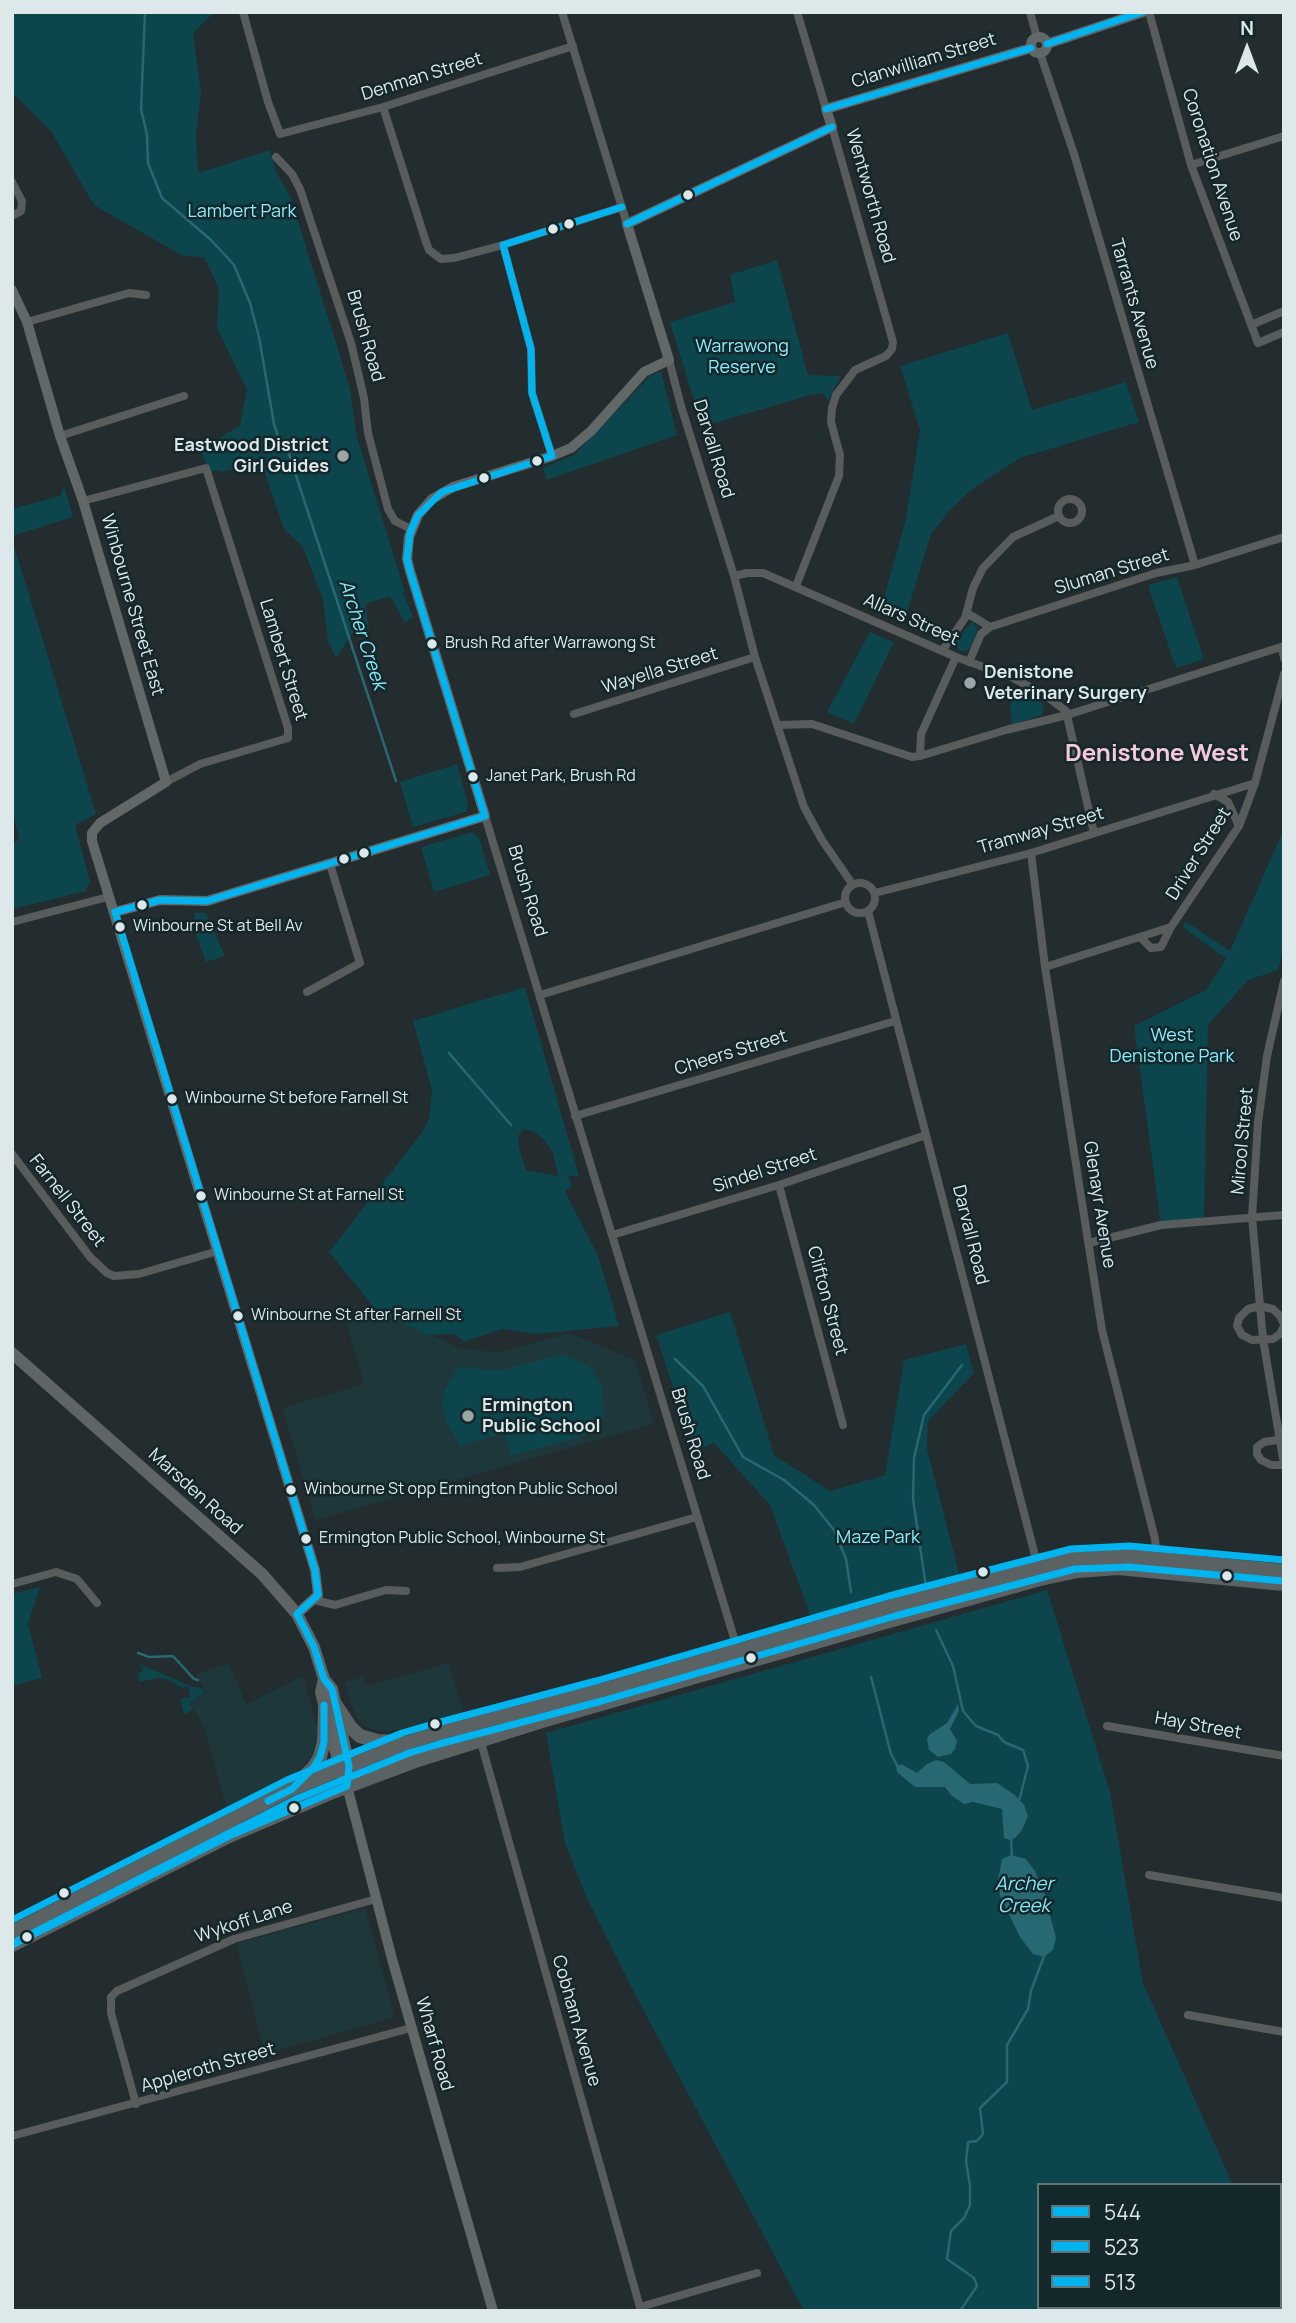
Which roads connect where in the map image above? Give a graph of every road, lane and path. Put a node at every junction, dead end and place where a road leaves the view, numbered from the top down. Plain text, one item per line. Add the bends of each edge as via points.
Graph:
1 (243, 12) edge
2 (562, 12) edge
3 (797, 12) edge
4 (1030, 12) edge
5 (1143, 12) edge
6 (1149, 12) edge
7 (1039, 45) junction
8 (573, 46) junction
9 (383, 107) junction
10 (827, 109) junction
11 (832, 127) junction
12 (1284, 136) edge
13 (276, 157) dead end
14 (1191, 165) junction
15 (12, 182) edge
16 (622, 207) junction
17 (12, 216) edge
18 (627, 224) junction
19 (503, 245) junction
20 (12, 289) edge
21 (146, 295) dead end
22 (1284, 311) edge
23 (27, 322) junction
24 (1251, 325) junction
25 (1284, 332) edge
26 (669, 360) junction
27 (184, 396) dead end
28 (60, 436) junction
29 (552, 456) junction
30 (83, 501) junction
31 (1059, 516) dead end
32 (411, 529) junction
33 (1284, 537) edge
34 (1195, 565) junction
35 (734, 576) junction
36 (796, 586) junction
37 (967, 613) junction
38 (990, 627) junction
39 (1283, 646) edge
40 (942, 651) junction
41 (755, 657) junction
42 (956, 657) junction
43 (1284, 658) edge
44 (969, 662) junction
45 (1284, 674) edge
46 (574, 714) dead end
47 (1067, 715) junction
48 (779, 725) junction
49 (920, 756) junction
50 (166, 782) junction
51 (1255, 783) junction
52 (1214, 794) junction
53 (485, 816) junction
54 (1238, 826) junction
55 (1094, 833) junction
56 (1031, 853) junction
57 (330, 864) junction
58 (853, 885) junction
59 (875, 893) junction
60 (108, 897) junction
61 (846, 902) junction
62 (868, 911) junction
63 (115, 912) junction
64 (12, 922) edge
65 (1171, 927) junction
66 (1140, 938) junction
67 (1045, 967) junction
68 (1284, 981) edge
69 (307, 992) dead end
70 (540, 995) junction
71 (895, 1021) junction
72 (575, 1116) junction
73 (926, 1135) junction
74 (12, 1154) edge
75 (779, 1185) junction
76 (1284, 1215) edge
77 (1252, 1217) junction
78 (612, 1235) junction
79 (1089, 1244) junction
80 (218, 1251) junction
81 (1260, 1306) junction
82 (1284, 1325) edge
83 (1263, 1339) junction
84 (12, 1353) edge
85 (844, 1425) dead end
86 (1282, 1439) edge
87 (1284, 1465) edge
88 (697, 1517) junction
89 (1157, 1559) junction
90 (1038, 1567) junction
91 (497, 1568) dead end
92 (1284, 1571) edge
93 (12, 1584) edge
94 (1284, 1584) edge
95 (407, 1591) dead end
96 (314, 1600) junction
97 (97, 1603) dead end
98 (297, 1615) junction
99 (738, 1651) junction
100 (330, 1705) junction
101 (1107, 1726) dead end
102 (480, 1739) junction
103 (406, 1743) junction
104 (1284, 1756) edge
105 (344, 1768) junction
106 (347, 1786) junction
107 (292, 1788) junction
108 (1149, 1875) dead end
109 (1284, 1898) edge
110 (376, 1899) junction
111 (12, 1932) edge
112 (12, 1944) edge
113 (1188, 2015) dead end
114 (411, 2028) junction
115 (1284, 2032) edge
116 (136, 2104) junction
117 (12, 2136) edge
118 (757, 2273) dead end
119 (641, 2309) edge
120 (493, 2311) edge

1 - 9 street, Denman Street via 279,134
2 - 8 street, Darvall Road
3 - 10 street, Wentworth Road
4 - 7 street, Tarrants Avenue
5 - 7 street, Clanwilliam Street
6 - 14 street, Coronation Avenue
7 - 10 street, Clanwilliam Street
7 - 34 street, Tarrants Avenue
8 - 9 street, Denman Street
8 - 16 street, Darvall Road
9 - 19 street via 429,250 448,260
10 - 11 street, Wentworth Road
11 - 18 street
11 - 36 street, Wentworth Road via 892,349 855,370 836,395 831,422 840,455 839,476
12 - 14 street
13 - 32 street, Brush Road via 300,189 351,343 388,509 395,521
14 - 24 street, Coronation Avenue
15 - 17 street via 22,206
16 - 18 street, Darvall Road
16 - 19 street
18 - 26 street, Darvall Road
19 - 29 street via 531,349 532,393
20 - 23 street, Winbourne Street East
21 - 23 street via 129,293
22 - 24 street
23 - 28 street, Winbourne Street East
24 - 25 street via 1258,343
26 - 29 street via 644,372 578,444
26 - 35 street, Darvall Road
27 - 28 street
28 - 30 street, Winbourne Street East
29 - 32 street via 442,492
30 - 50 street, Winbourne Street East
30 - 50 street, Lambert Street via 206,468 288,728 288,738 200,764
31 - 37 street via 1006,542 982,568
32 - 53 street, Brush Road via 407,549 410,571
33 - 34 street, Sluman Street
34 - 38 street, Sluman Street via 1156,573
35 - 36 street, Allars Street via 763,573
35 - 41 street, Darvall Road
36 - 40 street, Allars Street
37 - 38 street
37 - 40 street
38 - 44 street
39 - 43 street
39 - 47 street
40 - 42 street, Allars Street
41 - 46 street, Wayella Street
41 - 48 street, Darvall Road
42 - 44 street, Allars Street
42 - 49 street via 921,734
44 - 47 street, Allars Street via 1045,695
45 - 51 street, Driver Street
47 - 49 street
47 - 55 street
48 - 49 street via 812,724
48 - 58 street, Darvall Road via 804,807
50 - 60 street via 100,823 92,833
51 - 52 street, Tramway Street
51 - 54 street, Driver Street
52 - 54 street via 1228,802
52 - 55 street, Tramway Street
53 - 57 street
53 - 70 street, Brush Road
54 - 65 street, Driver Street
55 - 56 street, Tramway Street
56 - 59 street, Tramway Street
56 - 67 street, Glenayr Avenue
57 - 63 street via 206,901 160,900
57 - 69 street via 360,963
58 - 59 street via 867,885
58 - 61 street via 846,892
59 - 62 street via 876,902
60 - 63 street
60 - 64 street
61 - 62 street via 855,912
61 - 70 street
62 - 71 street, Darvall Road
63 - 80 street
65 - 66 street, Driver Street
65 - 66 street, Driver Street via 1158,948 1147,946
66 - 67 street, Driver Street
67 - 79 street, Glenayr Avenue
68 - 77 street, Mirool Street via 1267,1056
70 - 72 street, Brush Road
71 - 72 street, Cheers Street
71 - 73 street, Darvall Road
72 - 78 street, Brush Road
73 - 75 street, Sindel Street
73 - 90 street, Darvall Road
74 - 80 street, Farnell Street via 107,1273 139,1274
75 - 78 street, Sindel Street
75 - 85 street, Clifton Street
76 - 77 street
77 - 79 street via 1161,1225
77 - 81 street, Mirool Street
78 - 88 street, Brush Road
79 - 89 street, Glenayr Avenue via 1102,1330
80 - 96 street via 315,1570 318,1593
81 - 82 street via 1273,1309
81 - 83 street, Mirool Street
81 - 83 street via 1248,1309 1237,1326 1252,1340
82 - 83 street via 1273,1339
83 - 86 street, Mirool Street
84 - 98 main road, Marsden Road via 262,1574
86 - 87 street, Mirool Street
86 - 87 street, Mirool Street via 1264,1442 1256,1454 1270,1465
88 - 91 street via 520,1567
88 - 99 street, Brush Road
89 - 90 highway via 1088,1557
89 - 92 highway
90 - 99 highway
93 - 97 street via 56,1572 77,1579
94 - 102 highway via 1118,1568 1060,1574
95 - 96 street via 386,1590 335,1605
96 - 98 street
98 - 100 main road, Marsden Road via 314,1647 324,1679 321,1692
99 - 103 highway
100 - 103 highway via 360,1736
100 - 105 main road, Marsden Road
100 - 107 highway via 320,1757
101 - 104 street, Hay Street
102 - 106 highway
102 - 119 street, Cobham Avenue
103 - 105 highway
105 - 106 main road, Marsden Road
105 - 107 highway
106 - 110 street, Wharf Road
106 - 112 highway via 229,1836
107 - 111 highway
108 - 109 street
110 - 114 street, Wharf Road
110 - 116 street, Wykoff Lane via 234,1939 125,1986 111,1997
113 - 115 street
114 - 116 street, Appleroth Street
114 - 120 street, Wharf Road
116 - 117 street, Appleroth Street
118 - 119 street

